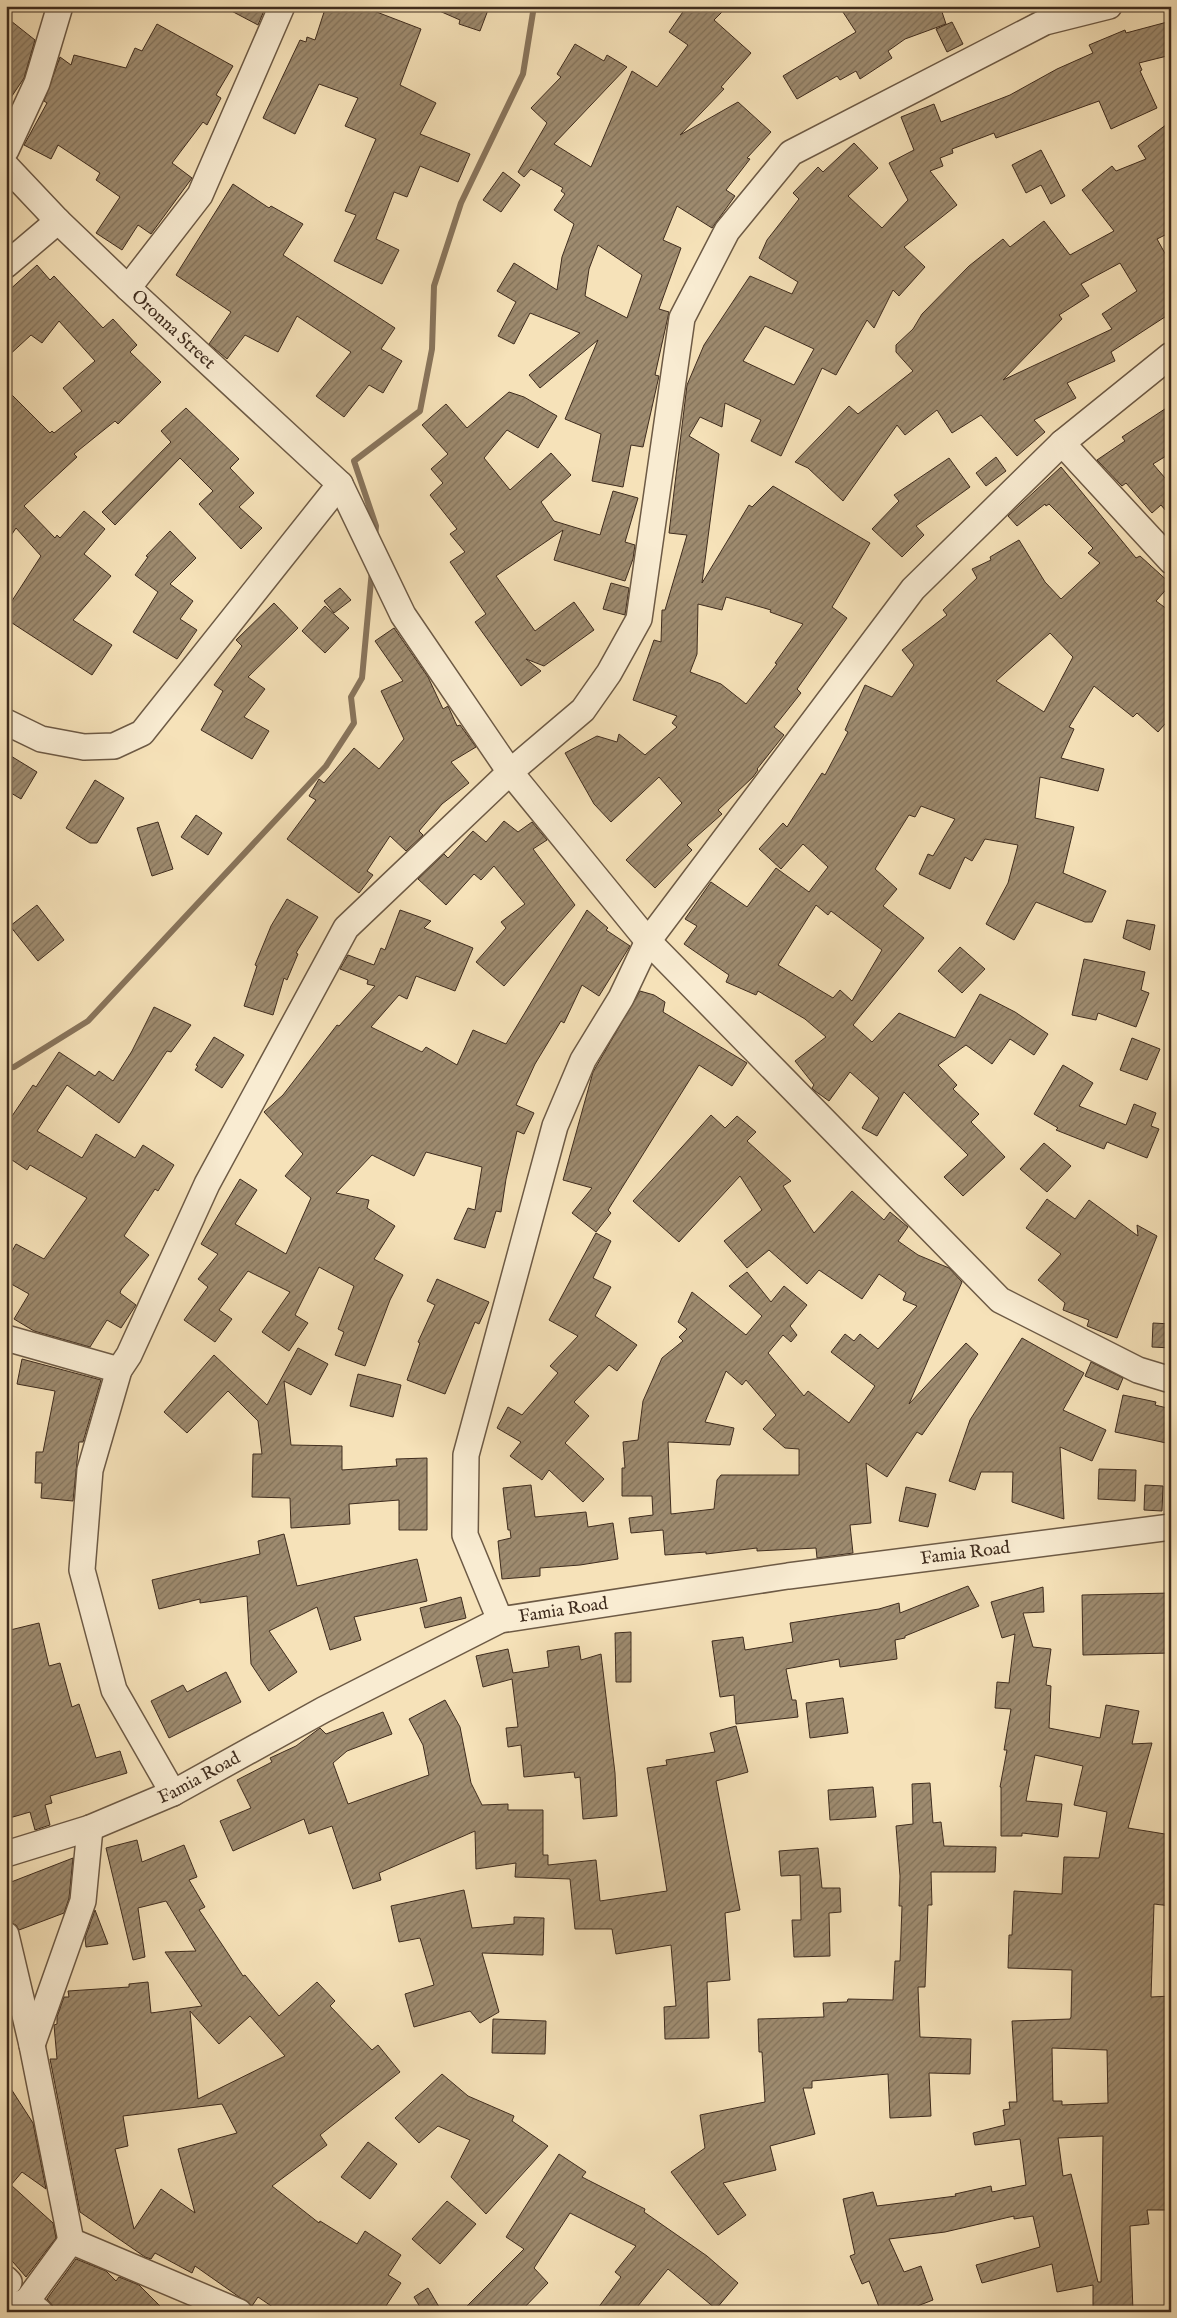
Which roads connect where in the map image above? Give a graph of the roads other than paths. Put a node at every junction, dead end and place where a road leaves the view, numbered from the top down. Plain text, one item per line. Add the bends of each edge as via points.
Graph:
1 (60, 6) edge
2 (282, 6) edge
3 (1109, 6) edge
4 (6, 150) edge
5 (6, 166) edge
6 (58, 221) junction
7 (6, 265) edge
8 (128, 288) junction
9 (1171, 355) edge
10 (1062, 443) junction
11 (342, 487) junction
12 (1171, 561) edge
13 (6, 722) edge
14 (510, 772) junction
15 (648, 941) junction
16 (6, 1338) edge
17 (119, 1370) junction
18 (1171, 1380) edge
19 (1171, 1527) edge
20 (500, 1620) junction
21 (173, 1793) junction
22 (90, 1828) junction
23 (6, 1854) edge
24 (6, 1935) edge
25 (32, 2045) junction
26 (71, 2242) junction
27 (6, 2279) edge
28 (6, 2283) edge
29 (25, 2305) edge
30 (239, 2312) edge

1 - 4 street via 37,83
2 - 8 street via 200,195
3 - 14 street via 1045,22 791,153 727,231 682,318 639,619 583,710
5 - 6 street, Oronna Street
6 - 7 street
6 - 8 street, Oronna Street
8 - 11 street, Oronna Street
9 - 10 street
10 - 12 street
10 - 15 street via 913,589
11 - 13 street via 142,733 114,746 84,747 41,740
11 - 14 street via 402,615
14 - 15 street
14 - 17 street via 346,928 207,1184 129,1355
15 - 18 street via 1000,1300 1138,1370
15 - 20 street via 621,998 583,1060 555,1126 466,1455 465,1535
16 - 17 street
17 - 21 street via 90,1470 82,1570 114,1690
19 - 20 street, Famia Road via 788,1576
20 - 21 street, Famia Road via 323,1710
21 - 22 street, Famia Road
22 - 23 street, Famia Road
22 - 25 street via 82,1901
24 - 25 street
25 - 26 street
26 - 29 street
26 - 30 street
27 - 28 street via 9,2282

